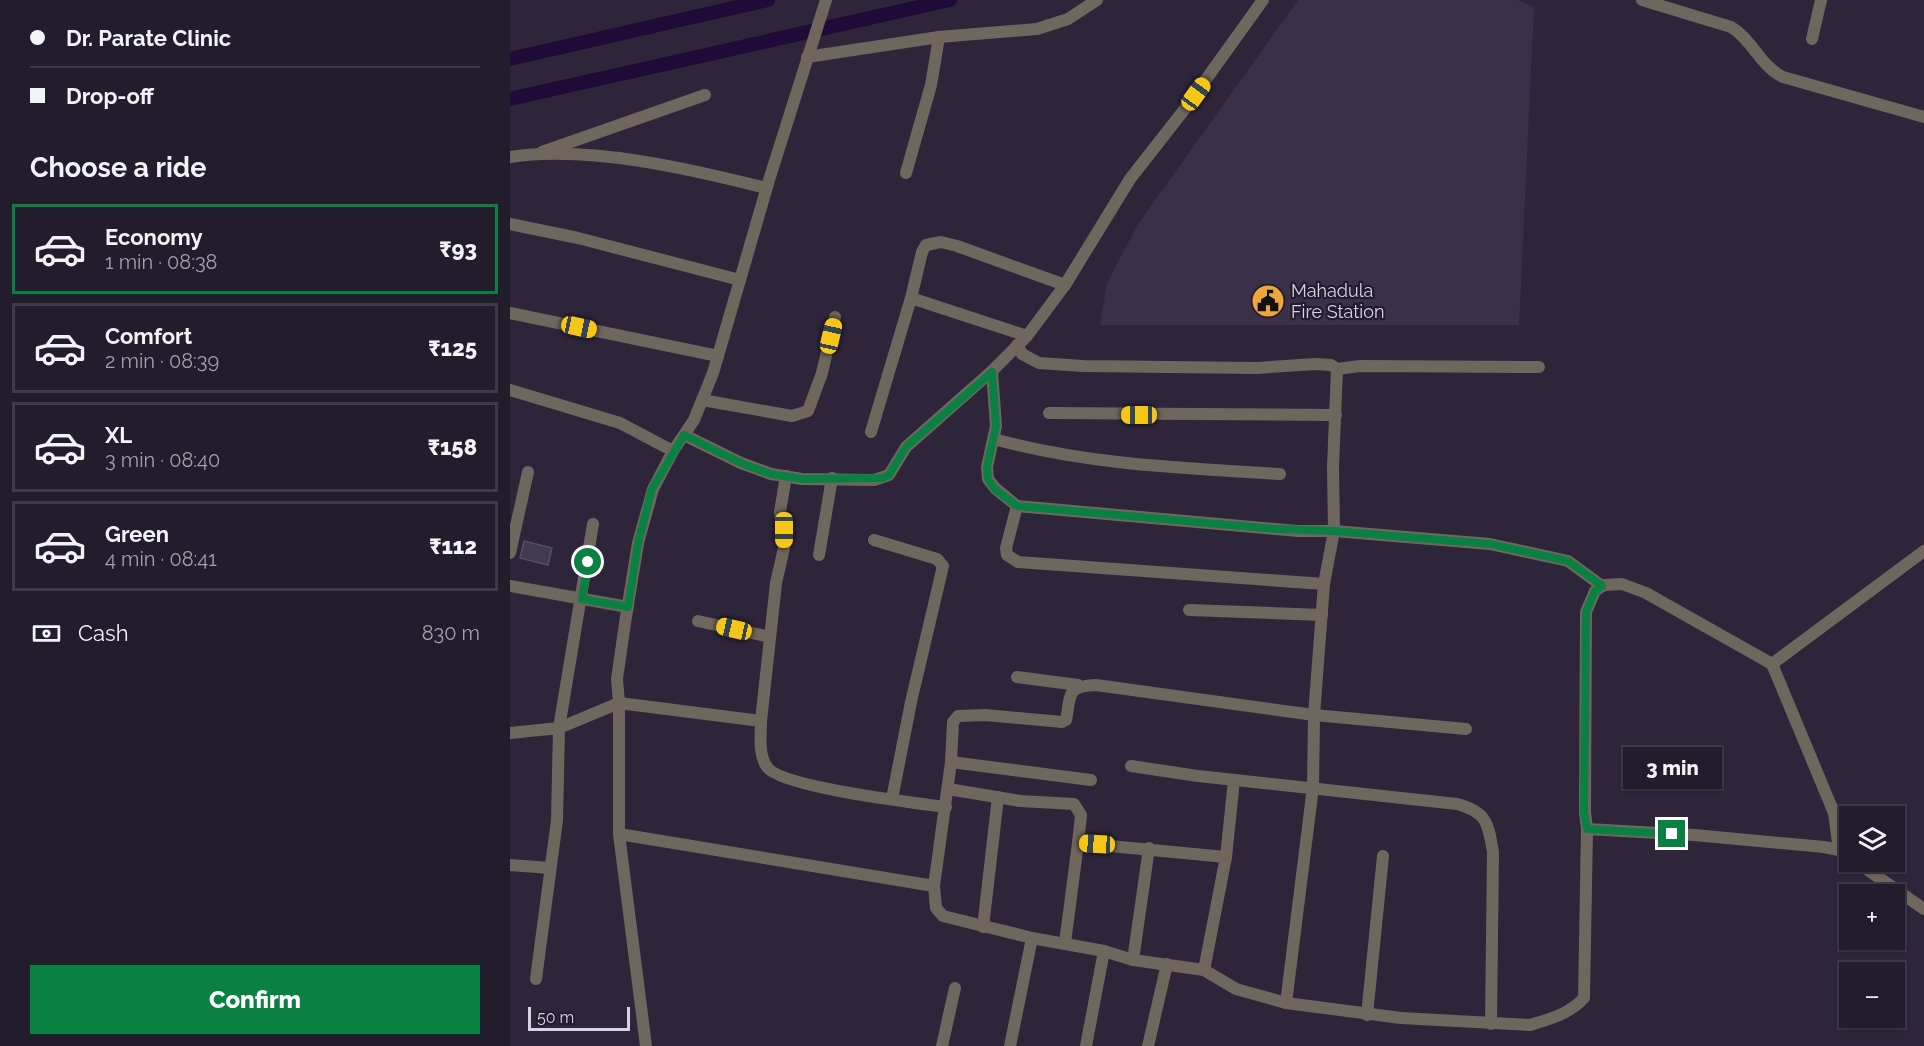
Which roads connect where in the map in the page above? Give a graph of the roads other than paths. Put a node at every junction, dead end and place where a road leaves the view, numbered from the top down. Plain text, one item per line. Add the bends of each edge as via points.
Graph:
1 (826, 0) edge
2 (1097, 0) edge
3 (1263, 0) edge
4 (1642, 0) edge
5 (1821, 0) edge
6 (939, 38) junction
7 (1812, 39) dead end
8 (807, 57) junction
9 (705, 95) dead end
10 (1924, 117) edge
11 (534, 155) junction
12 (510, 157) edge
13 (906, 172) dead end
14 (766, 188) junction
15 (510, 224) edge
16 (740, 280) junction
17 (1065, 285) junction
18 (912, 298) junction
19 (510, 313) edge
20 (835, 317) dead end
21 (1027, 336) junction
22 (1017, 345) junction
23 (718, 356) junction
24 (1539, 367) dead end
25 (1337, 369) junction
26 (992, 372) junction
27 (510, 390) edge
28 (702, 400) junction
29 (1048, 413) dead end
30 (1336, 416) junction
31 (872, 432) dead end
32 (684, 435) junction
33 (994, 439) junction
34 (673, 451) junction
35 (528, 472) dead end
36 (1281, 474) dead end
37 (786, 476) junction
38 (832, 478) junction
39 (1017, 506) junction
40 (593, 524) dead end
41 (1334, 531) junction
42 (874, 540) dead end
43 (1924, 551) edge
44 (510, 553) edge
45 (819, 555) dead end
46 (1324, 584) junction
47 (510, 586) edge
48 (1602, 586) junction
49 (582, 599) junction
50 (628, 607) junction
51 (1189, 610) dead end
52 (1322, 615) junction
53 (698, 621) dead end
54 (770, 637) junction
55 (1772, 664) junction
56 (1017, 677) dead end
57 (1078, 686) junction
58 (619, 703) junction
59 (1314, 715) junction
60 (761, 721) junction
61 (559, 729) junction
62 (1466, 729) dead end
63 (510, 733) edge
64 (951, 762) junction
65 (1131, 766) dead end
66 (1090, 780) dead end
67 (1234, 780) junction
68 (1313, 787) junction
69 (948, 789) junction
70 (998, 797) junction
71 (892, 800) junction
72 (946, 807) junction
73 (1587, 829) junction
74 (620, 834) junction
75 (1839, 834) edge
76 (1078, 843) junction
77 (1149, 848) junction
78 (1839, 853) edge
79 (1383, 856) dead end
80 (1226, 857) junction
81 (510, 865) edge
82 (550, 868) junction
83 (1871, 872) edge
84 (934, 886) junction
85 (1924, 909) edge
86 (983, 927) junction
87 (1032, 938) junction
88 (1065, 943) junction
89 (1104, 951) junction
90 (1133, 960) junction
91 (1167, 964) junction
92 (1204, 970) junction
93 (536, 979) dead end
94 (955, 988) dead end
95 (1286, 1003) junction
96 (1367, 1015) junction
97 (1491, 1024) junction
98 (646, 1046) edge
99 (942, 1046) edge
100 (1010, 1046) edge
101 (1086, 1046) edge
102 (1148, 1046) edge

1 - 8 street
2 - 6 street via 1068,19 1036,29
3 - 17 street via 1130,179
4 - 10 street via 1731,27 1769,68 1783,77
5 - 7 street
6 - 8 street
6 - 13 street via 931,85
8 - 14 street
9 - 11 street
11 - 12 street
11 - 14 street via 640,161
14 - 16 street
15 - 16 street
16 - 23 street
17 - 18 street via 957,246 931,243 922,252
17 - 21 street
18 - 21 street
18 - 31 street
19 - 23 street
20 - 28 street via 822,373 803,415
21 - 22 street
22 - 25 street via 1022,354 1039,363 1257,368 1315,364
22 - 26 street
23 - 28 street
24 - 25 street
25 - 30 street
26 - 33 street via 997,407
26 - 38 street via 906,447 889,475
27 - 34 street via 620,423
28 - 32 street
29 - 30 street
30 - 41 street
32 - 34 street
32 - 37 street via 741,463
33 - 36 street via 1103,462
33 - 39 street via 988,479
34 - 50 street via 652,489
35 - 44 street
37 - 38 street
37 - 54 street via 780,512 784,548
38 - 45 street
39 - 41 street
39 - 46 street via 1006,548 1007,555 1018,562
40 - 49 street
41 - 46 street
41 - 48 street via 1490,544 1568,561
42 - 71 street via 937,560 943,566
43 - 55 street
46 - 52 street
47 - 49 street
48 - 55 street via 1622,584 1646,593
48 - 73 street via 1595,591 1586,612
49 - 50 street
49 - 61 street
50 - 58 street via 617,679
51 - 52 street
52 - 59 street
53 - 54 street
54 - 60 street
55 - 75 street
56 - 57 street
57 - 59 street via 1096,685
57 - 64 street via 1072,691 1066,720 1062,722 958,716 953,722
58 - 60 street
58 - 61 street
58 - 74 street
59 - 62 street
59 - 68 street
60 - 71 street via 761,752 767,768 781,777
61 - 63 street
61 - 82 street via 557,820
64 - 66 street
64 - 69 street
65 - 67 street
67 - 68 street
67 - 80 street
68 - 95 street
68 - 97 street via 1457,804 1482,814 1493,852
69 - 70 street
69 - 72 street
70 - 76 street via 1074,804 1081,815
70 - 86 street
71 - 72 street
72 - 84 street
73 - 78 street via 1694,835
73 - 97 street via 1584,999 1555,1018 1530,1025
74 - 84 street
74 - 98 street
76 - 77 street
76 - 88 street
77 - 80 street
77 - 90 street
79 - 96 street
80 - 92 street
81 - 82 street
82 - 93 street
83 - 85 street
84 - 86 street via 938,913
86 - 87 street
87 - 88 street
87 - 100 street
88 - 89 street
89 - 90 street
89 - 101 street
90 - 91 street
91 - 92 street
91 - 102 street
92 - 95 street via 1236,990
94 - 99 street
95 - 96 street
96 - 97 street

